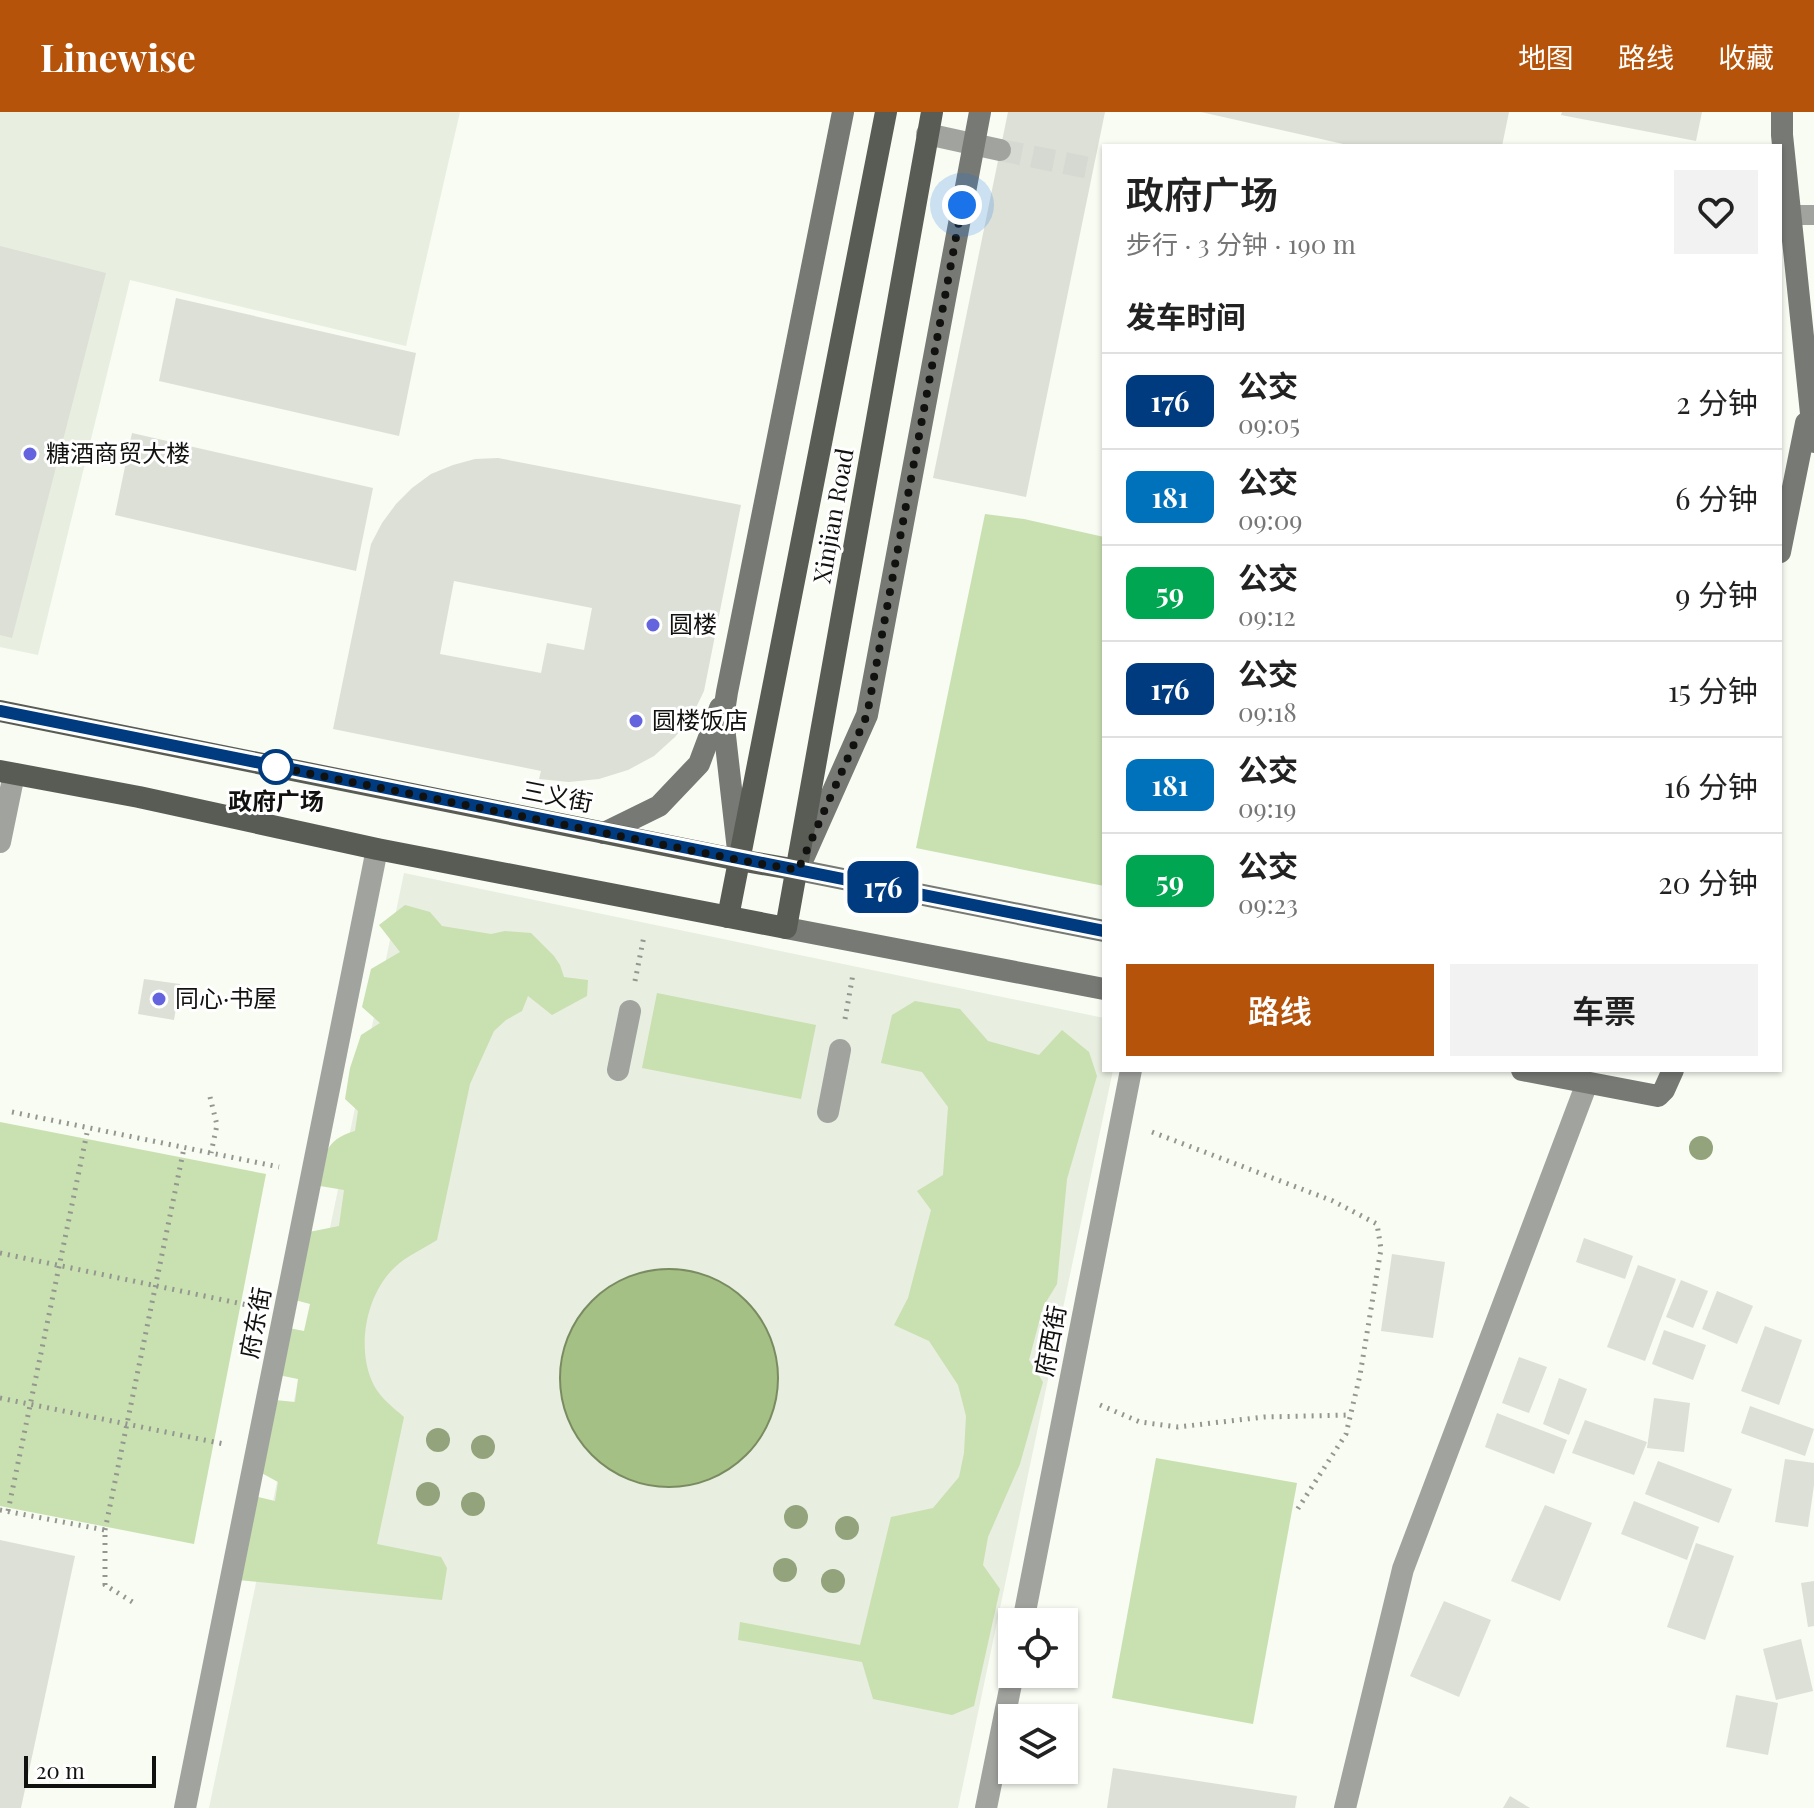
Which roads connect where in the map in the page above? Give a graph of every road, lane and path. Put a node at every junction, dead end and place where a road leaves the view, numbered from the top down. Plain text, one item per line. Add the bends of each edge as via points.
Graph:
1 (843, 112) edge
2 (886, 112) edge
3 (980, 112) edge
4 (1782, 112) edge
5 (929, 123) edge
6 (974, 145) junction
7 (1000, 150) tunnel mouth
8 (1790, 215) junction
9 (1814, 215) edge
10 (1810, 405) junction
11 (1814, 442) edge
12 (1782, 542) edge
13 (727, 692) junction
14 (0, 711) edge
15 (7, 772) edge
16 (604, 833) junction
17 (0, 842) edge
18 (377, 849) junction
19 (739, 860) junction
20 (798, 870) junction
21 (651, 903) junction
22 (728, 917) junction
23 (786, 928) junction
24 (1102, 931) edge
25 (859, 942) junction
26 (1102, 989) edge
27 (630, 1011) joint
28 (840, 1050) joint
29 (618, 1070) dead end
30 (1131, 1072) edge
31 (1532, 1072) edge
32 (1672, 1072) edge
33 (1587, 1083) junction
34 (210, 1097) dead end
35 (12, 1112) dead end
36 (828, 1112) dead end
37 (1121, 1120) junction
38 (88, 1128) junction
39 (184, 1148) junction
40 (211, 1153) junction
41 (312, 1174) junction
42 (0, 1253) edge
43 (59, 1266) junction
44 (156, 1286) junction
45 (285, 1312) junction
46 (1068, 1392) junction
47 (0, 1398) edge
48 (31, 1404) junction
49 (1350, 1415) junction
50 (127, 1424) junction
51 (257, 1451) junction
52 (0, 1510) edge
53 (1297, 1510) dead end
54 (8, 1511) junction
55 (105, 1530) junction
56 (134, 1603) dead end
57 (1026, 1608) edge
58 (1010, 1688) edge
59 (185, 1808) edge
60 (986, 1808) edge
61 (1345, 1808) edge

1 - 13 main road
2 - 19 main road, Xinjian Road
3 - 6 main road
4 - 8 main road
5 - 6 street
5 - 20 main road, Xinjian Road
6 - 7 street
6 - 20 main road via 867,715
8 - 9 lane
8 - 10 main road
10 - 11 main road
10 - 12 main road
13 - 16 main road via 699,764 659,806
13 - 19 main road via 723,718
14 - 16 main road, 三义街
15 - 17 street
15 - 18 main road
16 - 19 main road, 三义街
18 - 21 main road
18 - 41 street, 府东街
19 - 20 main road, 三义街
19 - 22 main road, Xinjian Road
20 - 23 main road, Xinjian Road
20 - 24 main road, 三义街
21 - 22 main road
21 - 27 path
22 - 23 main road
23 - 25 main road
25 - 26 main road
25 - 28 path
27 - 29 street
28 - 36 street
30 - 37 street, 府西街
31 - 33 main road
32 - 33 main road via 1658,1096
33 - 61 street via 1403,1569
34 - 40 path via 217,1125
35 - 38 path
37 - 46 street, 府西街
37 - 49 path via 1333,1201 1377,1224 1381,1249
38 - 39 path
38 - 43 path
39 - 40 path
39 - 44 path
40 - 41 path
41 - 45 street, 府东街
42 - 43 path
43 - 44 path
43 - 48 path
44 - 45 path
44 - 50 path
45 - 51 street, 府东街
46 - 49 path via 1140,1422 1178,1427
46 - 57 street, 府西街
47 - 48 path
48 - 50 path
48 - 54 path
49 - 53 path via 1346,1434
50 - 51 path
50 - 55 path
51 - 59 street, 府东街
52 - 54 path
54 - 55 path
55 - 56 path via 105,1585
58 - 60 street

